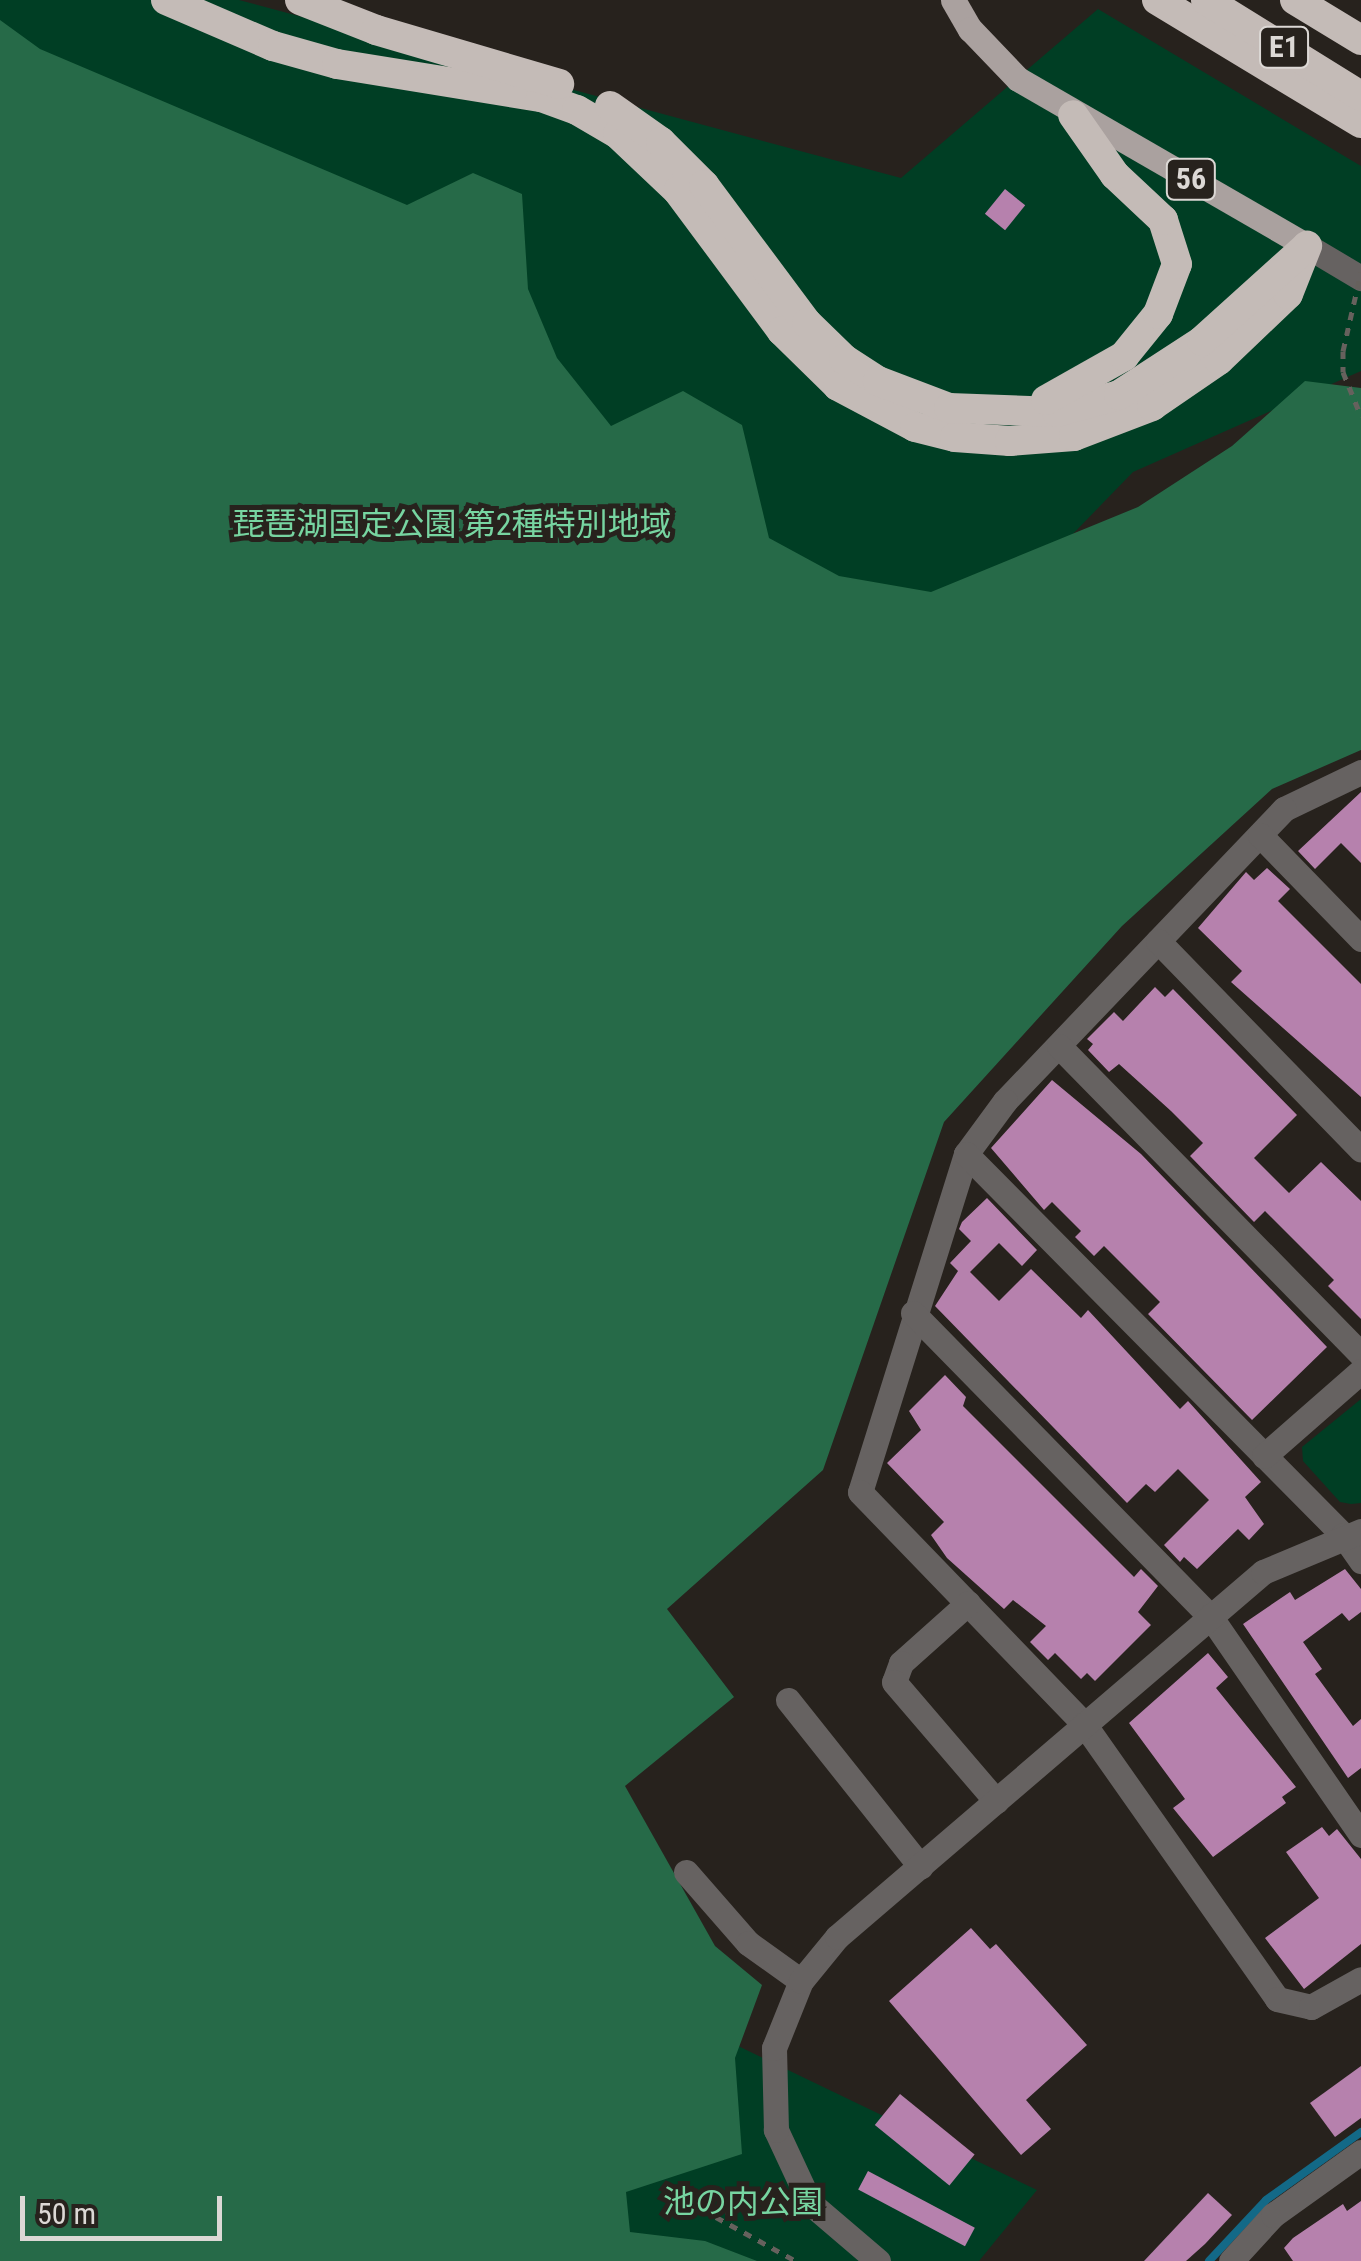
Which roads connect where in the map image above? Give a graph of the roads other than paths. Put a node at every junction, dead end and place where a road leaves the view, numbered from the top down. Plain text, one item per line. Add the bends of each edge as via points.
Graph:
1 (166, 0) edge
2 (300, 0) edge
3 (952, 0) edge
4 (1157, 0) edge
5 (1206, 0) edge
6 (1295, 0) edge
7 (1316, 0) edge
8 (1361, 39) edge
9 (1361, 96) edge
10 (1073, 116) junction
11 (1361, 123) edge
12 (1307, 246) junction
13 (1361, 275) edge
14 (1005, 411) junction
15 (1361, 772) edge
16 (1260, 835) junction
17 (1361, 939) edge
18 (1158, 941) junction
19 (1059, 1046) junction
20 (1361, 1150) edge
21 (966, 1154) junction
22 (913, 1313) junction
23 (1361, 1354) edge
24 (1361, 1371) edge
25 (1264, 1456) junction
26 (1352, 1533) edge
27 (1361, 1561) edge
28 (968, 1603) junction
29 (1210, 1616) junction
30 (788, 1700) dead end
31 (1084, 1724) junction
32 (996, 1801) junction
33 (1361, 1835) edge
34 (921, 1867) junction
35 (686, 1872) dead end
36 (1361, 1978) edge
37 (801, 1981) junction
38 (1361, 2152) edge
39 (878, 2261) edge
40 (1231, 2261) edge

1 - 12 highway via 273,46 337,64 541,98 577,110 618,134 678,191 782,331 838,386 915,427 956,437 1010,442 1074,436 1152,406 1208,369 1288,294
2 - 14 highway via 612,107 704,185 807,324 844,359 914,397 950,408
3 - 10 main road, 56 via 989,52
4 - 11 highway
5 - 9 highway, E1
6 - 8 highway, E1
7 - 8 highway
10 - 12 main road, 56
10 - 14 highway via 1115,175 1163,220 1173,241 1174,277 1158,314 1124,356 1070,392
12 - 13 street
12 - 14 highway via 1147,382 1057,412
15 - 16 street via 1307,795
16 - 17 street
16 - 18 street
18 - 19 street
18 - 20 street
19 - 21 street
19 - 23 street
21 - 22 street
21 - 25 street
22 - 28 street via 860,1492
22 - 29 street
24 - 25 street
25 - 26 street
26 - 27 street
26 - 29 street via 1272,1566
28 - 31 street
28 - 32 street via 901,1663 894,1682
29 - 31 street
29 - 33 street
30 - 34 street
31 - 32 street
31 - 36 street via 1277,2000 1312,2006
32 - 34 street
34 - 37 street via 837,1937
35 - 37 street via 748,1943
37 - 39 street via 780,2020 770,2078 776,2130 793,2176 839,2234
38 - 40 street via 1273,2216

